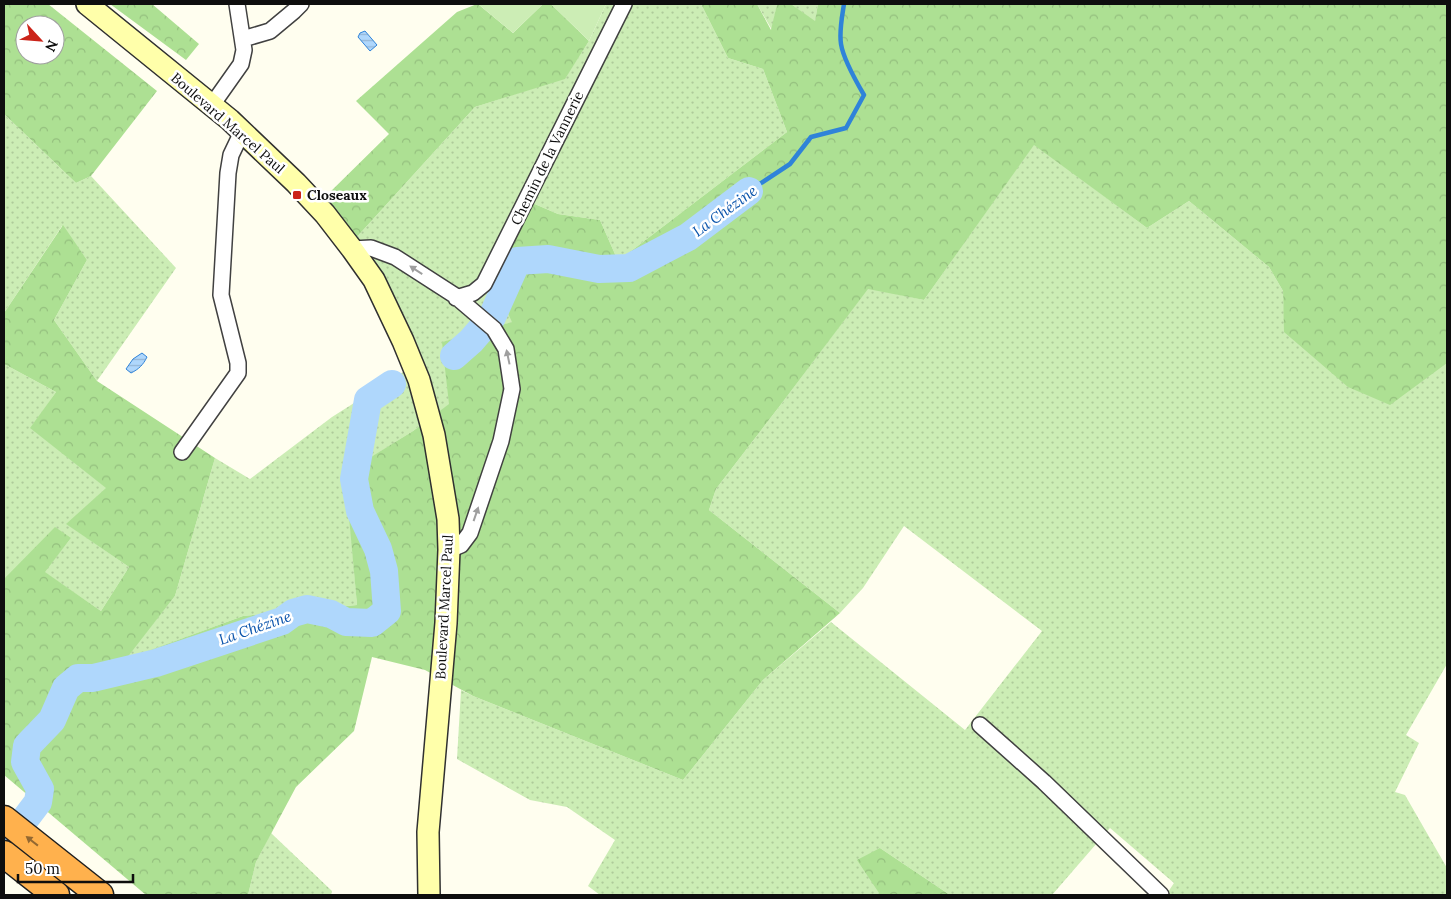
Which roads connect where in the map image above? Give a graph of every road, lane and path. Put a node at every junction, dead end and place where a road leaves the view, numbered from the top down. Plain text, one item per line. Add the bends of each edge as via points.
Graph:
1 (88, 4) edge
2 (237, 4) edge
3 (301, 4) edge
4 (624, 4) edge
5 (243, 39) junction
6 (212, 105) junction
7 (242, 132) junction
8 (352, 249) junction
9 (456, 298) junction
10 (182, 452) dead end
11 (449, 550) junction
12 (980, 725) dead end
13 (4, 819) edge
14 (4, 854) edge
15 (48, 889) edge
16 (100, 895) edge
17 (430, 895) edge
18 (1161, 895) edge

1 - 6 street, Boulevard Marcel Paul
2 - 5 street
3 - 5 street via 270,31
4 - 9 street, Chemin de la Vannerie via 484,284 473,293
5 - 6 street via 241,64
6 - 7 street, Boulevard Marcel Paul
7 - 8 street, Boulevard Marcel Paul via 296,183
7 - 10 street via 231,155 228,173 220,294 238,373
9 -> 8 street via 395,257 371,248
8 - 11 street, Boulevard Marcel Paul via 374,280 419,380 434,435 448,520
11 -> 9 street via 461,545 470,533 502,440 512,389 506,349 494,329
11 - 17 street, Boulevard Marcel Paul via 428,832
12 - 18 street
16 -> 13 highway
14 - 15 highway

